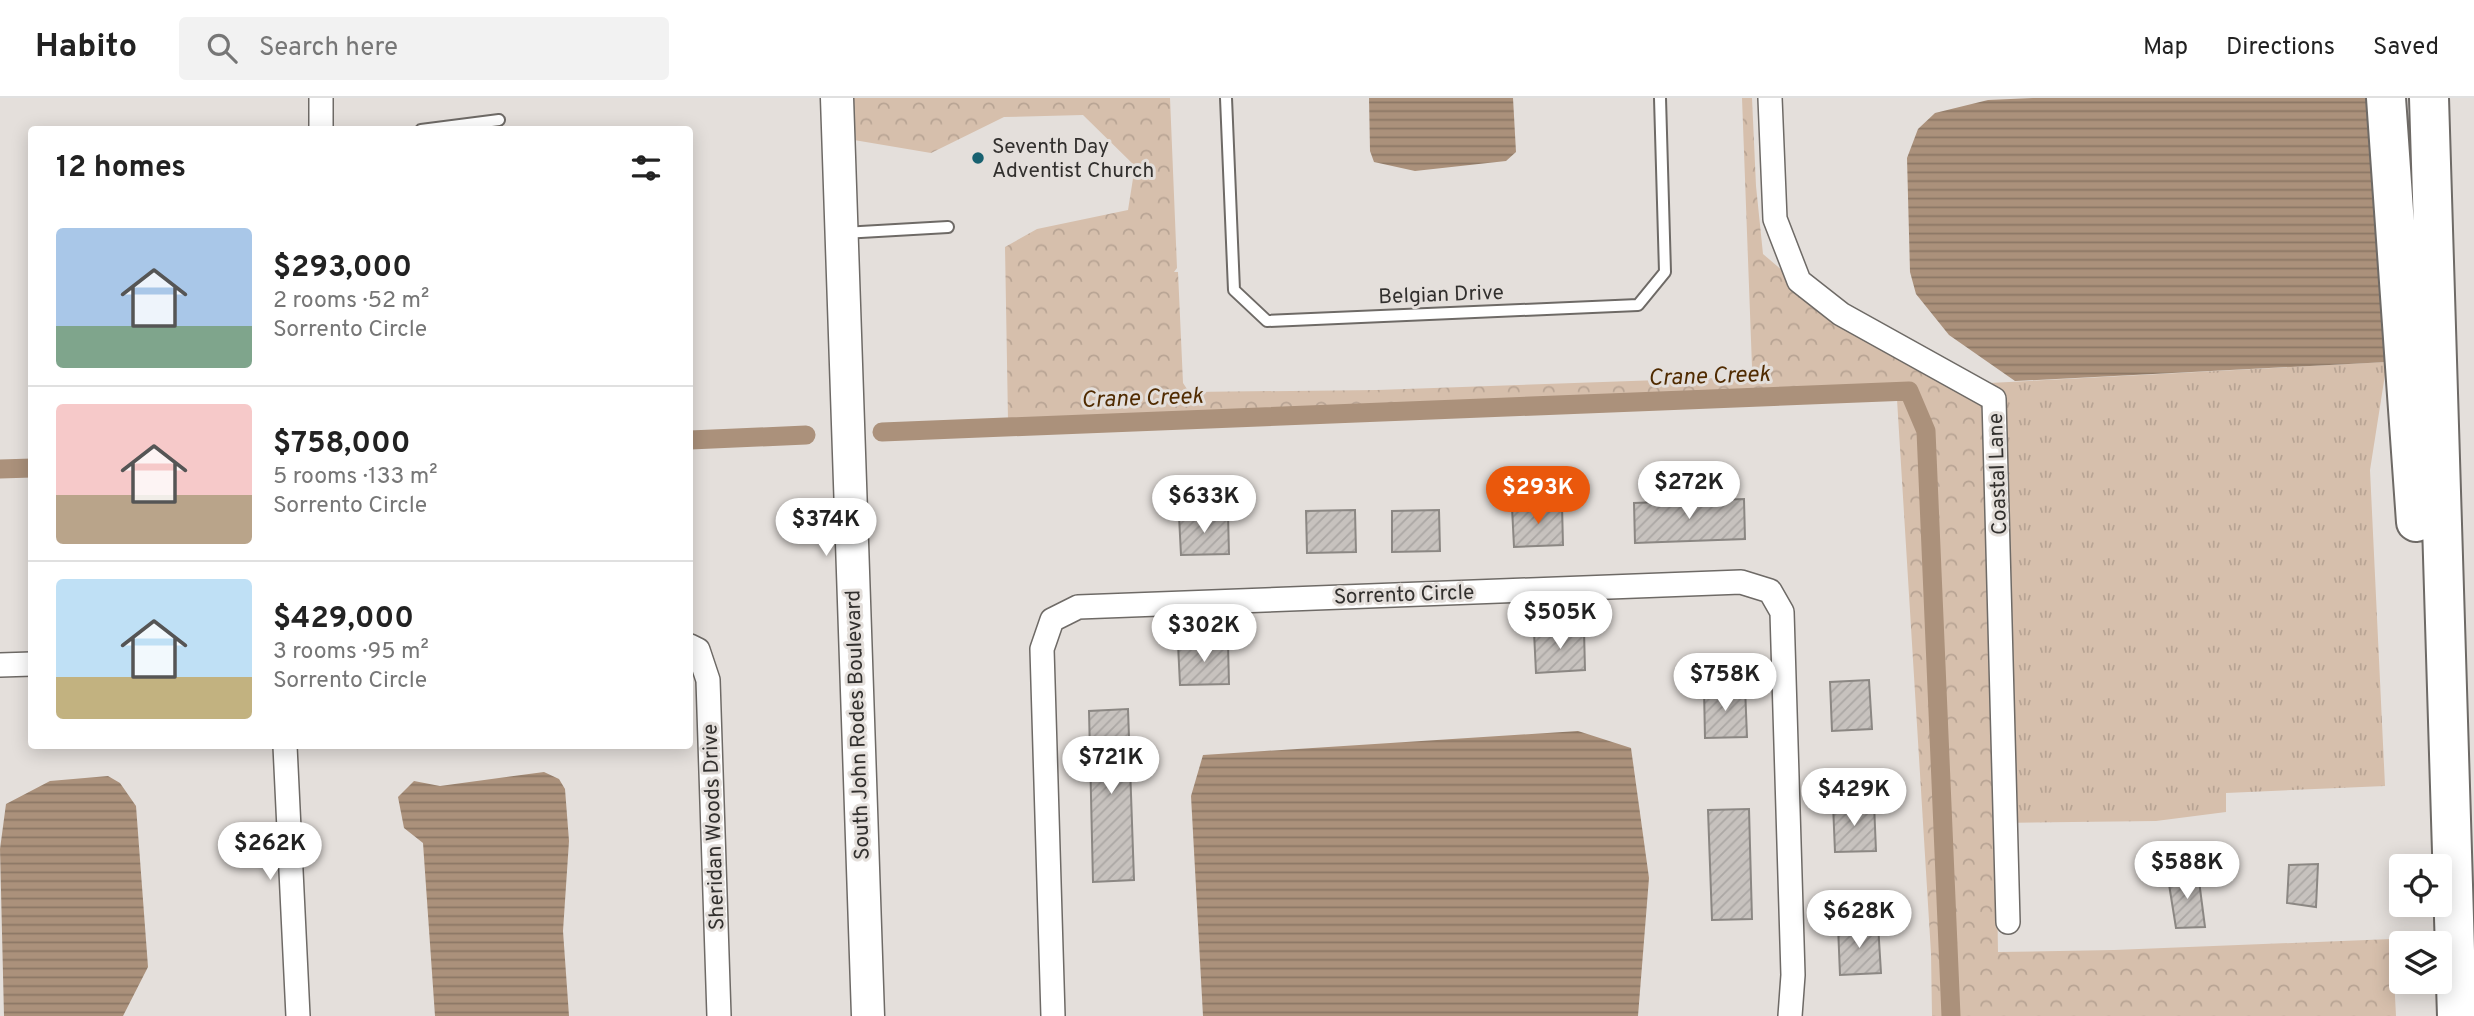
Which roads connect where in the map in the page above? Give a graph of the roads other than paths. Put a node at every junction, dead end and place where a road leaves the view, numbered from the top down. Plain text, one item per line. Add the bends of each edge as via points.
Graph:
1 (321, 98) edge
2 (837, 98) edge
3 (1226, 98) edge
4 (1660, 98) edge
5 (1770, 98) edge
6 (2386, 98) edge
7 (2429, 98) edge
8 (499, 120) dead end
9 (321, 126) edge
10 (452, 126) edge
11 (948, 226) dead end
12 (841, 233) junction
13 (693, 648) edge
14 (28, 664) edge
15 (0, 666) edge
16 (285, 749) edge
17 (2432, 854) edge
18 (2444, 917) edge
19 (2008, 922) dead end
20 (2455, 968) junction
21 (298, 1016) edge
22 (719, 1016) edge
23 (868, 1016) edge
24 (1053, 1016) edge
25 (1790, 1016) edge
26 (2457, 1016) edge

1 - 9 street
2 - 12 main road, South John Rodes Boulevard
3 - 4 lane, Belgian Drive via 1234,289 1267,321 1638,305 1665,272
5 - 19 street, Coastal Lane via 1775,219 1799,281 1841,314 1994,399
6 - 17 highway via 2419,559
7 - 20 highway
8 - 10 lane
11 - 12 lane
12 - 23 main road, South John Rodes Boulevard
13 - 22 street, Sheridan Woods Drive via 708,680
14 - 15 street
16 - 21 street
18 - 20 highway
20 - 26 highway
24 - 25 street, Sorrento Circle via 1042,649 1052,620 1078,607 1741,582 1770,591 1782,612 1793,975

